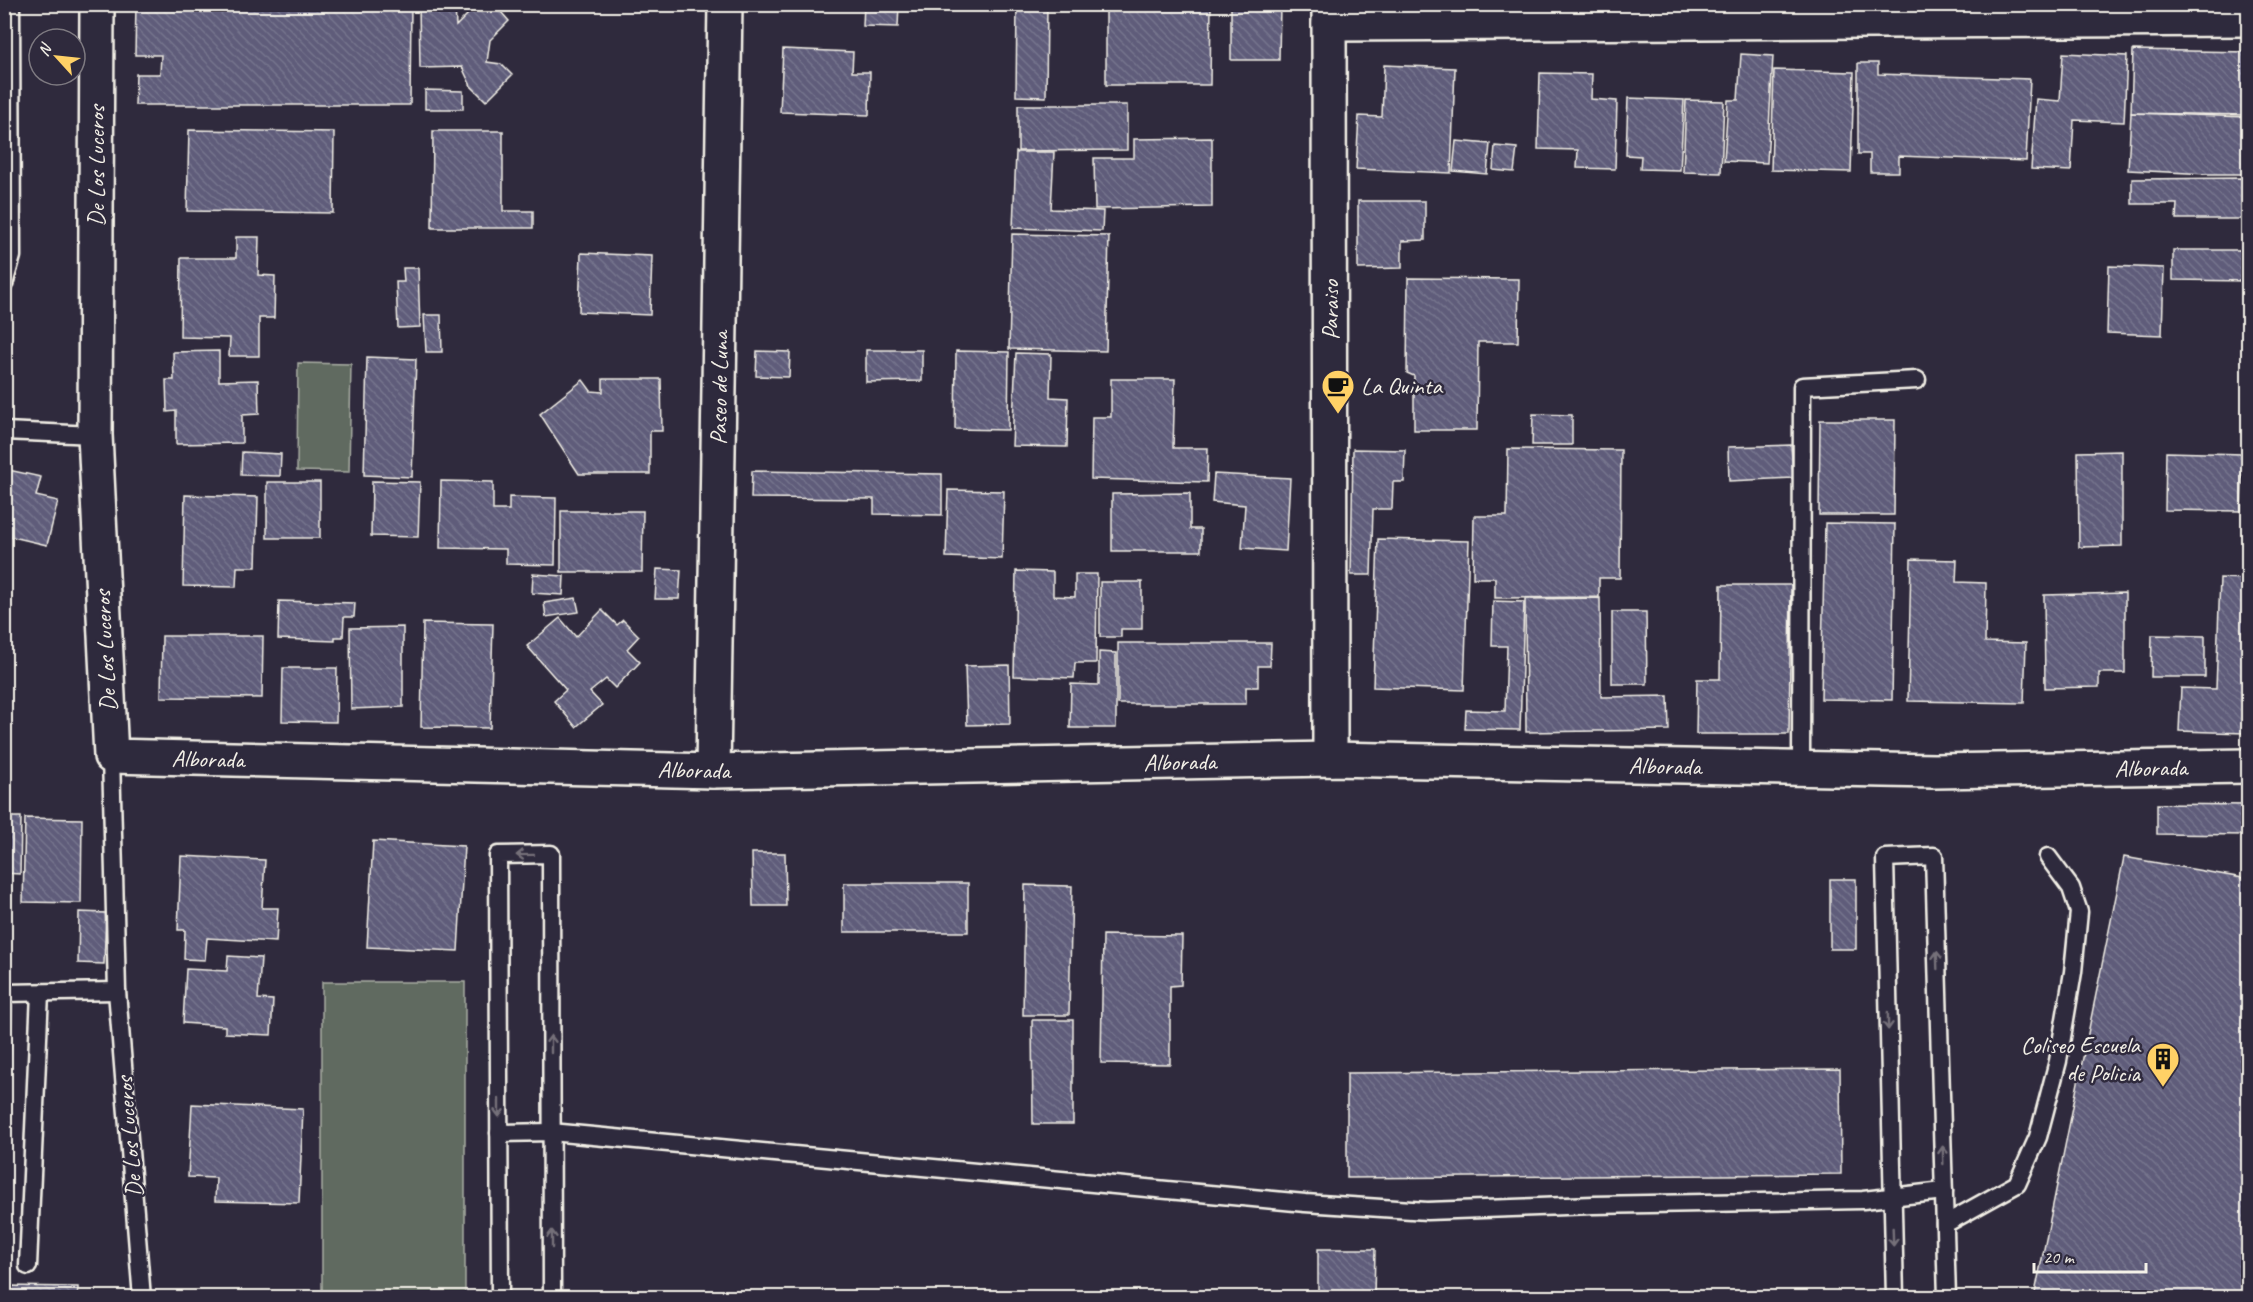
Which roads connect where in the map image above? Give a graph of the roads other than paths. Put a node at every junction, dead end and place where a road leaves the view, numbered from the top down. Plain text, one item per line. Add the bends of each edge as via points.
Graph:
1 (11, 4) edge
2 (97, 4) edge
3 (725, 4) edge
4 (1329, 14) edge
5 (2248, 19) edge
6 (4, 285) edge
7 (1917, 380) dead end
8 (4, 431) edge
9 (94, 435) junction
10 (111, 756) junction
11 (1330, 759) junction
12 (2248, 766) edge
13 (1801, 768) junction
14 (713, 771) junction
15 (2048, 857) dead end
16 (117, 991) junction
17 (4, 993) edge
18 (40, 993) junction
19 (551, 1132) junction
20 (499, 1133) junction
21 (1944, 1191) junction
22 (1891, 1195) junction
23 (1945, 1224) junction
24 (28, 1266) dead end
25 (142, 1298) edge
26 (500, 1298) edge
27 (552, 1298) edge
28 (1895, 1298) edge
29 (1947, 1298) edge

1 - 6 lane via 12,256
2 - 9 street, De Los Luceros
3 - 14 street, Paseo de Luna
4 - 5 street
4 - 11 street, Paraiso
7 - 13 lane via 1802,386
8 - 9 lane
9 - 10 street, De Los Luceros
10 - 14 street, Alborada
10 - 16 lane, De Los Luceros
11 - 13 street, Alborada
11 - 14 street, Alborada
12 - 13 street, Alborada via 1934,771
15 - 23 lane via 2072,888 2079,912 2058,1061 2038,1137 2017,1184
16 - 18 lane
16 - 25 lane, De Los Luceros
17 - 18 lane
18 - 24 lane
19 - 20 lane
19 -> 20 lane via 551,854 498,855
19 - 22 lane via 1427,1211 1863,1200
27 -> 19 lane
20 - 26 lane
21 - 22 lane
21 -> 22 lane via 1934,856 1885,858
21 - 23 lane
22 -> 28 lane
23 - 29 lane

